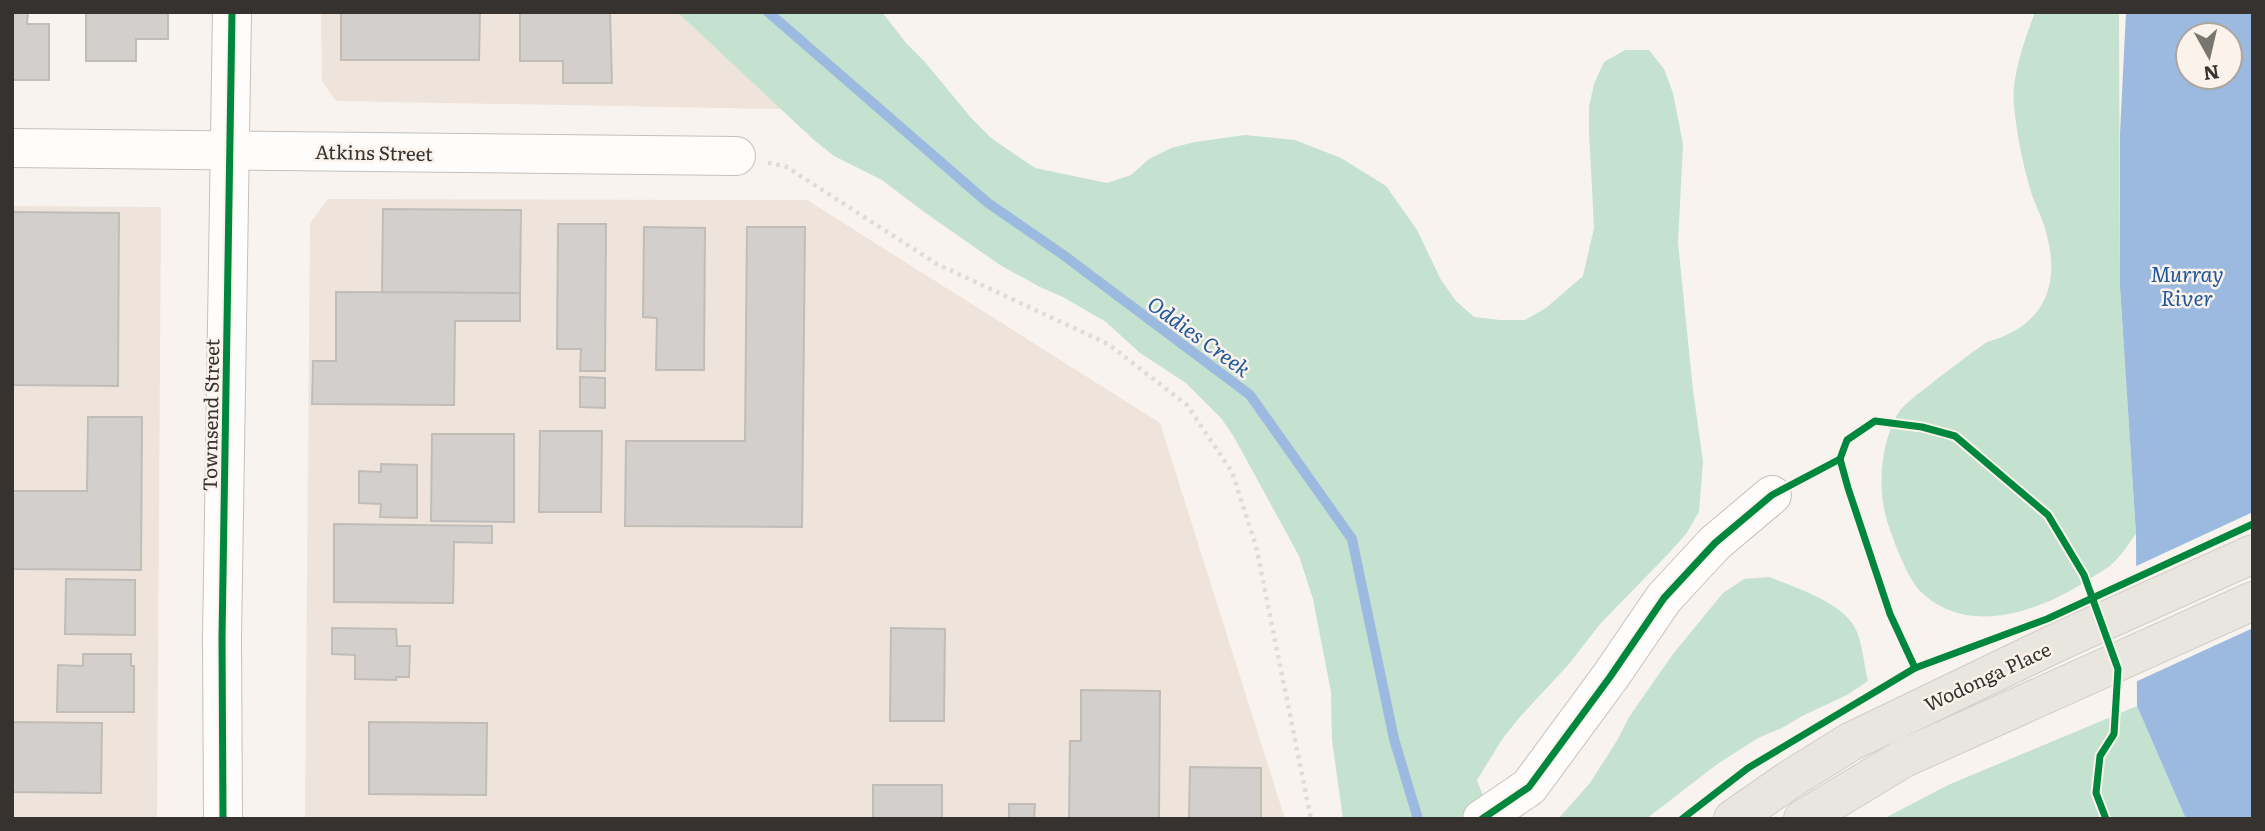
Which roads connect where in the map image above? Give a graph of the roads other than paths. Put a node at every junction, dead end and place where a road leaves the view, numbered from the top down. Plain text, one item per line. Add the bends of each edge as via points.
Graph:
1 (232, 12) edge
2 (12, 148) edge
3 (231, 150) junction
4 (736, 156) road end
5 (1773, 495) dead end
6 (2253, 554) edge
7 (2253, 601) edge
8 (223, 819) edge
9 (1482, 819) edge
10 (1733, 819) edge
11 (1803, 819) edge

1 - 3 street, Townsend Street
2 - 3 street, Atkins Street
3 - 4 street, Atkins Street
3 - 8 street, Townsend Street
5 - 9 street via 1715,543 1664,597 1529,787
6 - 10 main road, Wodonga Place via 1850,742
7 - 11 main road via 1904,758

